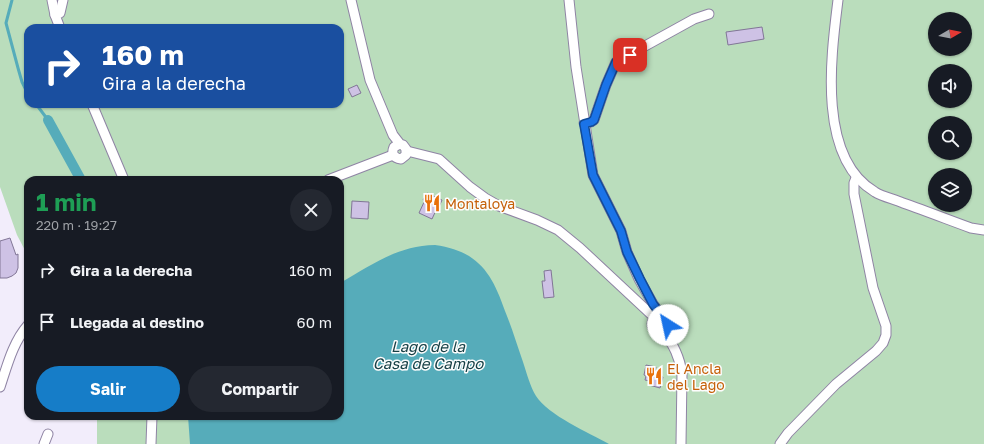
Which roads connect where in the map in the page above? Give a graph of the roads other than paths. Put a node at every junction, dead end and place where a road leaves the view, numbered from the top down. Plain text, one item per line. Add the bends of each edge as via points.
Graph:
1 (52, 0) edge
2 (63, 0) edge
3 (351, 0) edge
4 (569, 0) edge
5 (838, 0) edge
6 (709, 14) dead end
7 (55, 15) junction
8 (58, 24) edge
9 (94, 108) edge
10 (584, 124) junction
11 (400, 144) junction
12 (407, 151) junction
13 (393, 155) junction
14 (122, 176) edge
15 (338, 176) edge
16 (856, 178) junction
17 (984, 230) edge
18 (659, 317) junction
19 (24, 330) edge
20 (664, 331) junction
21 (4, 365) edge
22 (0, 387) edge
23 (152, 420) edge
24 (48, 434) dead end
25 (44, 444) edge
26 (151, 444) edge
27 (681, 444) edge
28 (780, 444) edge

1 - 7 street
2 - 7 street via 60,13
3 - 11 street via 370,80 393,135
4 - 10 street
5 - 16 street via 832,59 833,112 842,155
6 - 10 street via 694,19 616,62 594,120
7 - 8 street
9 - 14 street
10 - 18 street via 593,175
11 - 12 street via 406,147
11 - 13 street via 394,147
12 - 13 street via 401,159
12 - 18 street via 439,158 485,198 558,230
13 - 15 street
16 - 17 street via 875,192 971,228
16 - 28 street via 854,194 873,288 886,326 886,335 876,351 836,384
18 - 20 street via 666,319 668,323
18 - 20 street via 652,322 653,329 658,332
19 - 21 street
20 - 27 street via 676,351 682,374
21 - 22 street
23 - 26 street
24 - 25 street

